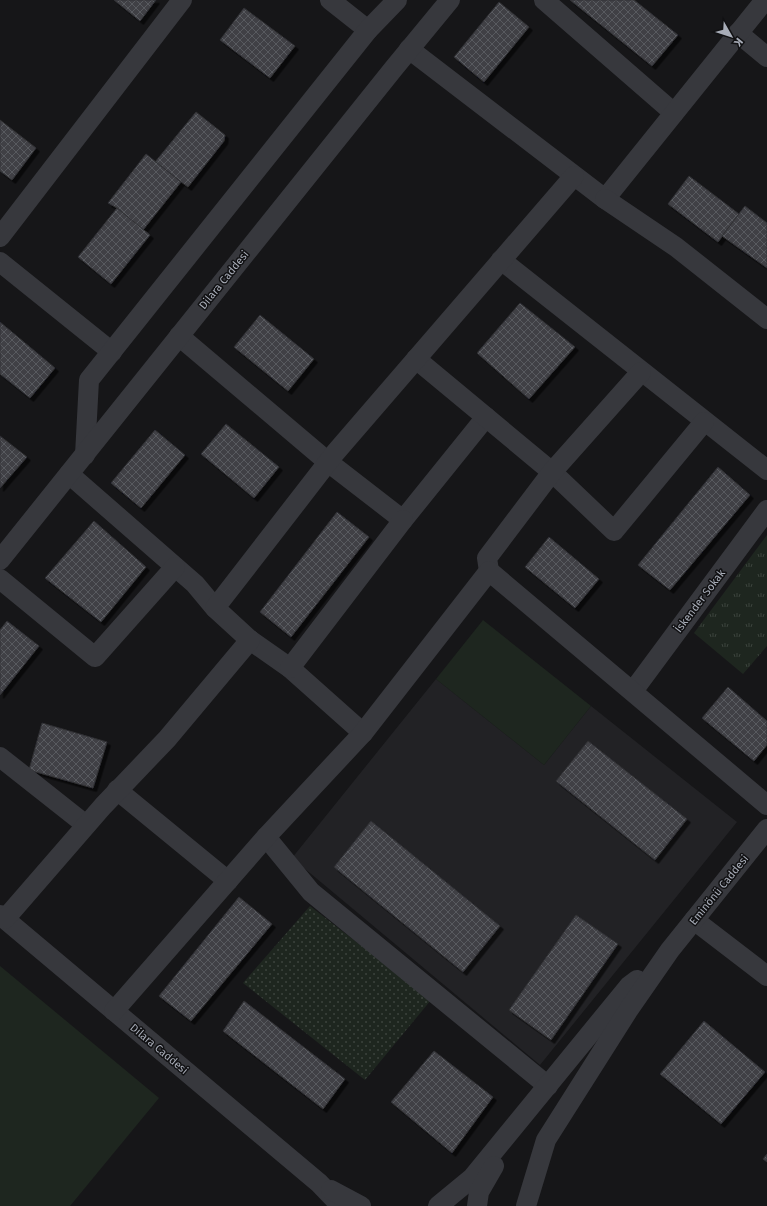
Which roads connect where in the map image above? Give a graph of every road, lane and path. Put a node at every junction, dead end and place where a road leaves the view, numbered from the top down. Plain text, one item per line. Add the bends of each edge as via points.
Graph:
1 (182, 0) edge
2 (330, 0) edge
3 (397, 0) edge
4 (450, 0) edge
5 (544, 0) edge
6 (765, 0) edge
7 (368, 30) junction
8 (738, 33) junction
9 (409, 49) junction
10 (767, 57) edge
11 (674, 113) junction
12 (574, 176) junction
13 (605, 199) junction
14 (0, 237) edge
15 (501, 260) junction
16 (0, 262) edge
17 (767, 318) edge
18 (179, 336) junction
19 (112, 352) junction
20 (416, 359) junction
21 (641, 372) junction
22 (486, 417) junction
23 (704, 422) junction
24 (85, 455) junction
25 (328, 462) junction
26 (767, 470) edge
27 (552, 472) junction
28 (69, 474) junction
29 (767, 510) edge
30 (403, 520) junction
31 (0, 560) edge
32 (175, 567) junction
33 (489, 571) junction
34 (0, 579) edge
35 (215, 608) junction
36 (250, 640) junction
37 (290, 668) junction
38 (633, 691) junction
39 (363, 733) junction
40 (0, 757) edge
41 (117, 790) junction
42 (767, 805) edge
43 (86, 825) junction
44 (767, 830) edge
45 (266, 837) junction
46 (228, 881) junction
47 (3, 917) edge
48 (694, 920) junction
49 (670, 950) junction
50 (767, 976) edge
51 (114, 1011) junction
52 (548, 1086) junction
53 (522, 1118) junction
54 (319, 1183) junction
55 (341, 1206) edge
56 (361, 1206) edge
57 (438, 1206) edge
58 (477, 1206) edge
59 (526, 1206) edge

1 - 14 street
2 - 7 street
3 - 7 street
4 - 9 street, Dilara Caddesi
5 - 11 street
6 - 8 street
7 - 19 street
8 - 10 street
8 - 11 street
9 - 12 street
9 - 18 street, Dilara Caddesi
11 - 13 street
12 - 13 street
12 - 15 street
13 - 17 street via 676,247
15 - 20 street
15 - 21 street
16 - 19 street
18 - 24 street, Dilara Caddesi
18 - 25 street
19 - 24 street via 89,380
20 - 22 street
20 - 25 street
21 - 23 street
21 - 27 street
22 - 27 street
22 - 30 street
23 - 26 street
23 - 27 street via 614,531
24 - 28 street, Dilara Caddesi
25 - 30 street
25 - 35 street
27 - 33 street via 487,558
28 - 31 street, Dilara Caddesi
28 - 32 street
29 - 38 street, İskender Sokak
30 - 37 street
32 - 34 street via 95,657
32 - 35 street via 195,584
33 - 38 street
33 - 39 street
35 - 36 street
36 - 37 street
36 - 41 street via 167,739
37 - 39 street
38 - 42 street
39 - 45 street
40 - 43 street
41 - 43 street
41 - 46 street
43 - 47 street
44 - 48 street, Eminönü Caddesi
45 - 46 street
45 - 52 street via 311,892
46 - 51 street
47 - 51 street, Dilara Caddesi
48 - 49 street, Eminönü Caddesi
48 - 50 street
49 - 52 street via 630,986
49 - 59 street via 629,1009 546,1140
51 - 54 street, Dilara Caddesi
52 - 53 street
53 - 57 street via 472,1178
53 - 58 street via 479,1192
54 - 55 street
54 - 56 street

